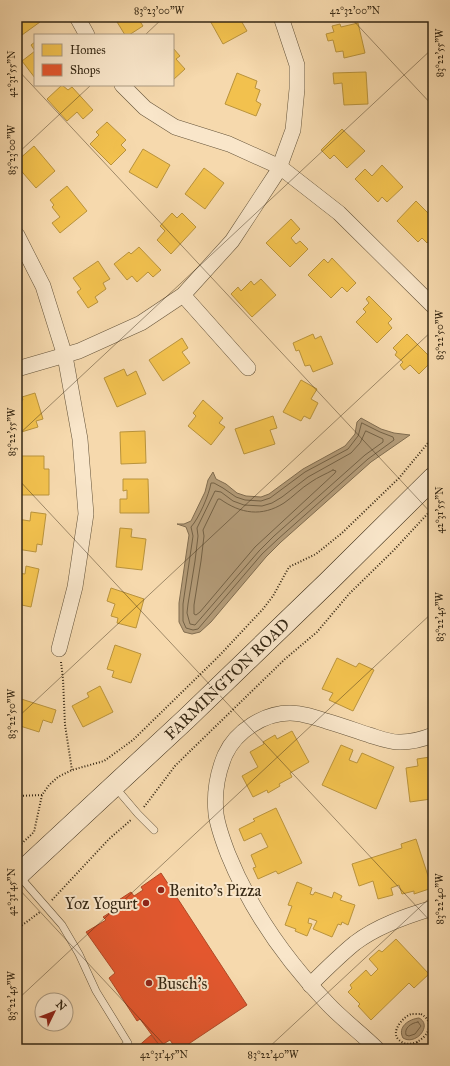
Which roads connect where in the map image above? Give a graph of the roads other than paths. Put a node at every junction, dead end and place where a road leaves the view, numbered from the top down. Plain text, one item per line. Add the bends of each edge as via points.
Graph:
1 (77, 17) edge
2 (281, 17) edge
3 (86, 34) edge
4 (123, 86) edge
5 (280, 168) junction
6 (17, 235) edge
7 (183, 296) junction
8 (433, 306) edge
9 (65, 356) junction
10 (248, 368) dead end
11 (17, 369) edge
12 (433, 478) edge
13 (59, 649) road end
14 (433, 735) edge
15 (114, 786) junction
16 (154, 830) dead end
17 (17, 875) edge
18 (433, 908) edge
19 (310, 985) junction
20 (122, 1049) edge
21 (377, 1049) edge

1 - 3 street
2 - 5 street via 297,64 297,89 293,130
4 - 5 street via 145,108 175,127 229,144
5 - 7 street via 232,240
5 - 8 street via 339,213
6 - 9 street via 43,286
7 - 9 street via 141,323
7 - 10 street
9 - 11 street
9 - 13 street via 80,439 86,514 75,587
12 - 15 street, FARMINGTON ROAD via 192,714
14 - 19 street via 400,743 307,715 290,713 254,723 228,748 217,778 216,814 222,837 236,875 249,900 280,948
15 - 16 lane
15 - 17 street, FARMINGTON ROAD
17 - 20 lane via 62,925 96,991 128,1043
18 - 19 street via 408,915 356,942
19 - 21 street via 329,1006

